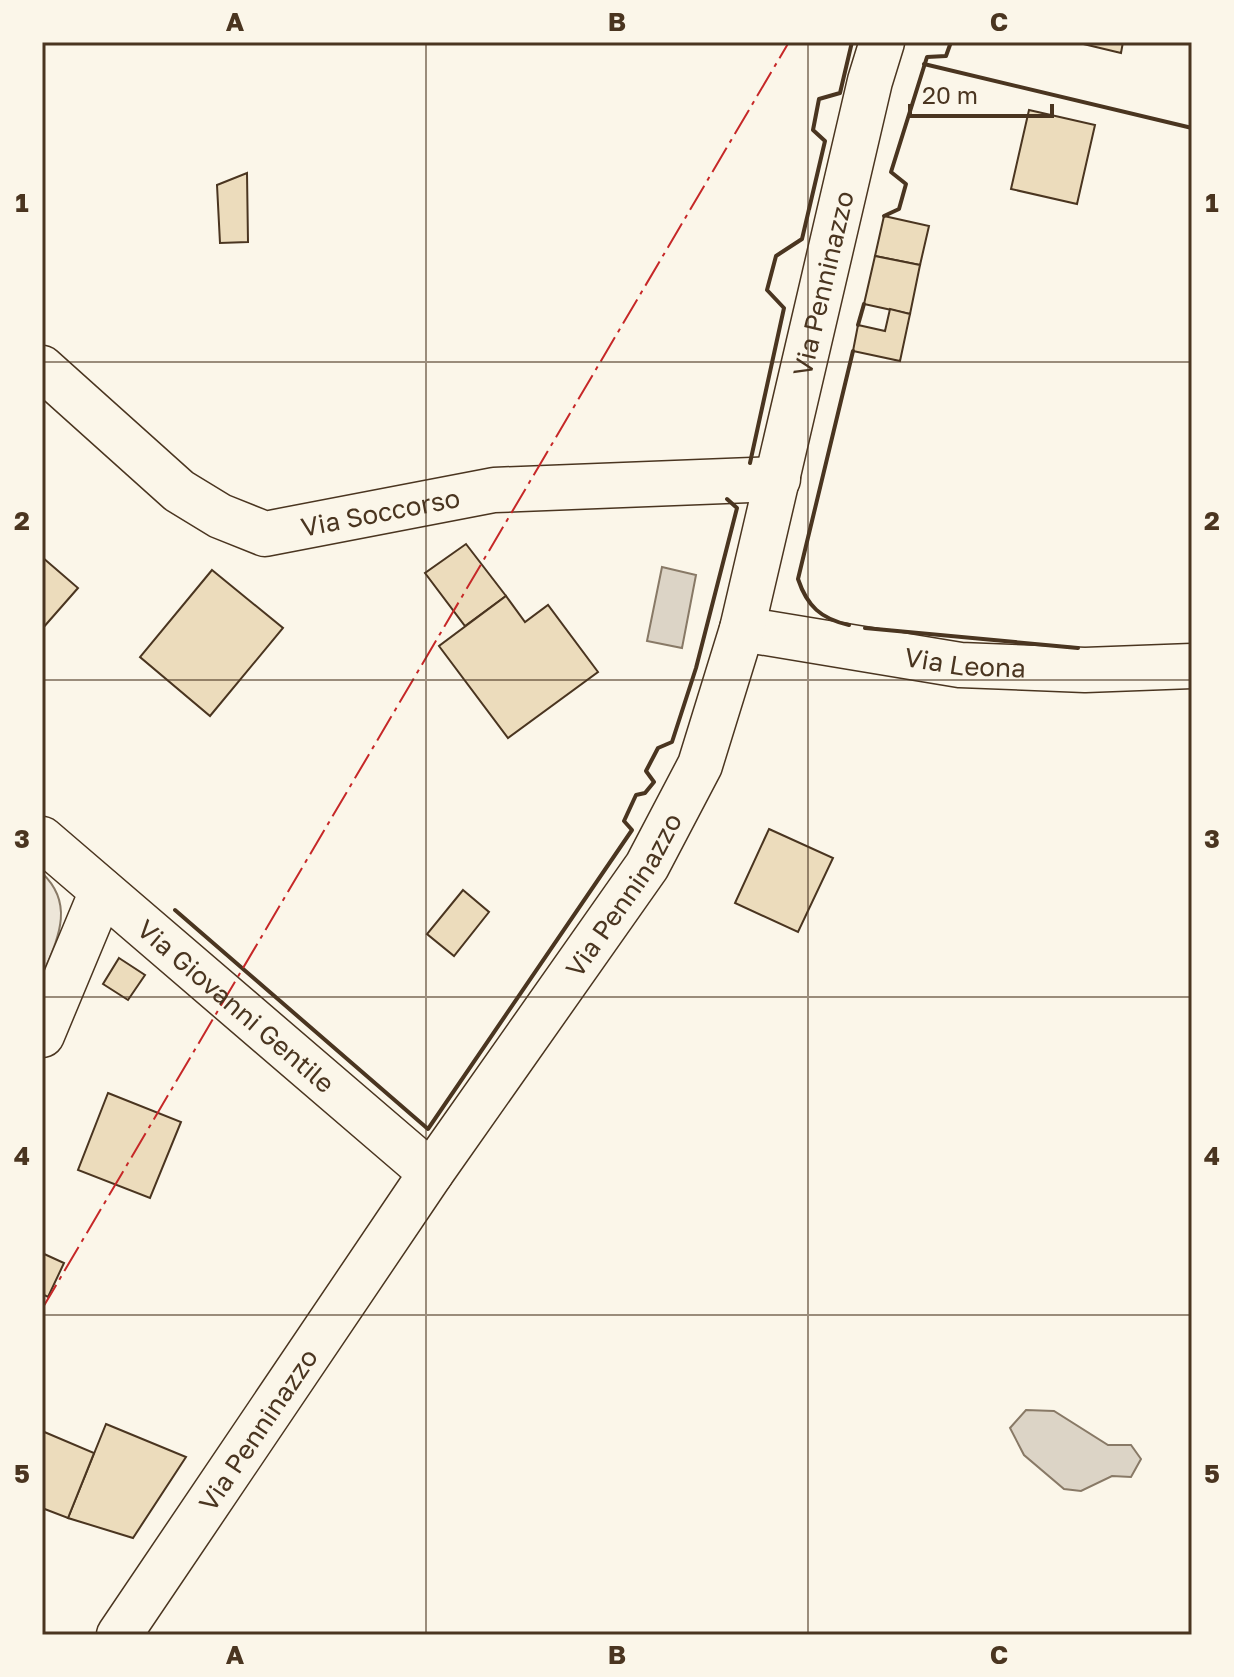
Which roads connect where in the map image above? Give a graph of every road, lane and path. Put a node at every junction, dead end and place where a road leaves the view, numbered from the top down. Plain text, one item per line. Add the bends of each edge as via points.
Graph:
1 (882, 42) edge
2 (42, 368) edge
3 (778, 479) junction
4 (742, 629) junction
5 (1192, 666) edge
6 (42, 839) edge
7 (102, 891) junction
8 (42, 1035) edge
9 (431, 1173) junction
10 (119, 1635) edge

1 - 3 street, Via Penninazzo
2 - 3 street, Via Soccorso via 179,491 220,516 265,534 494,490
3 - 4 street, Via Penninazzo
4 - 5 street, Via Leona via 960,665 1085,670
4 - 9 street, Via Penninazzo via 700,765 647,866
6 - 7 street, Via Giovanni Gentile
7 - 8 street
7 - 9 street, Via Giovanni Gentile
9 - 10 street, Via Penninazzo

